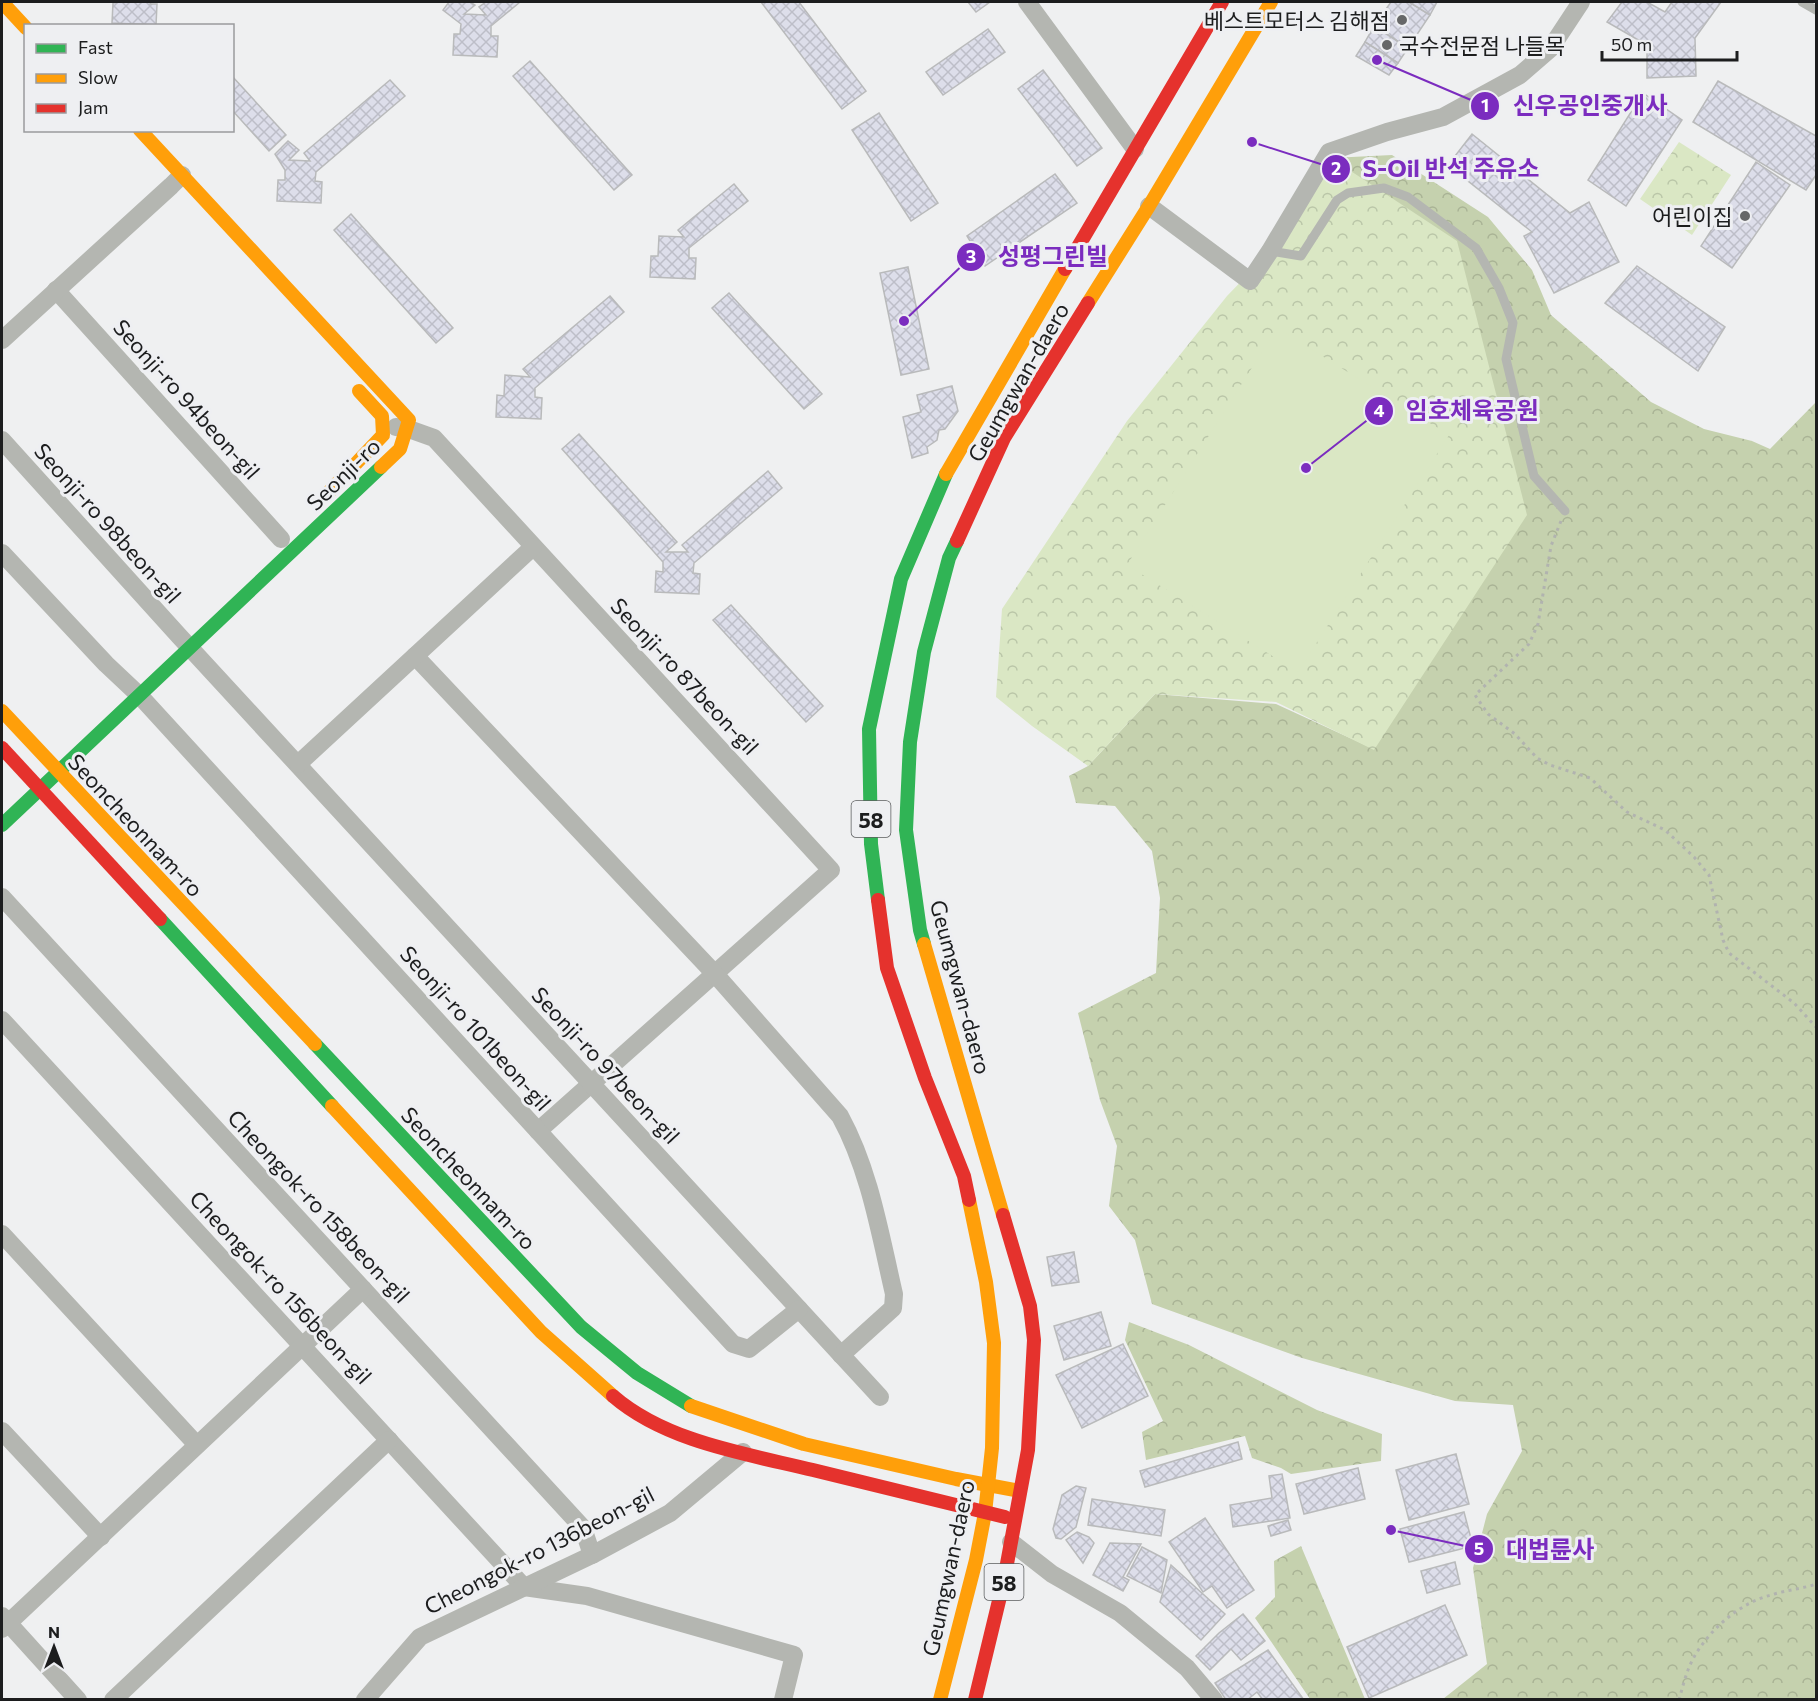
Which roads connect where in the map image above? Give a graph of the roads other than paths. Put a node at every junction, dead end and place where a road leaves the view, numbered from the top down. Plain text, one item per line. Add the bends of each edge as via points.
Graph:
1 (2, 2) edge
2 (1027, 2) edge
3 (1222, 2) edge
4 (1270, 2) edge
5 (1581, 2) edge
6 (1802, 2) edge
7 (1816, 10) edge
8 (24, 26) edge
9 (141, 132) edge
10 (1135, 149) junction
11 (174, 184) junction
12 (1149, 206) junction
13 (1270, 251) junction
14 (56, 290) junction
15 (2, 340) edge
16 (349, 381) dead end
17 (382, 425) junction
18 (406, 428) junction
19 (2, 440) edge
20 (314, 508) dead end
21 (1565, 511) road end
22 (281, 539) dead end
23 (534, 547) junction
24 (2, 553) edge
25 (182, 640) junction
26 (415, 656) junction
27 (136, 686) junction
28 (2, 711) edge
29 (2, 747) edge
30 (298, 764) junction
31 (54, 768) junction
32 (27, 782) junction
33 (40, 790) junction
34 (2, 825) edge
35 (2, 897) edge
36 (715, 974) junction
37 (4, 1027) edge
38 (592, 1084) junction
39 (538, 1131) junction
40 (2, 1234) edge
41 (363, 1289) junction
42 (799, 1310) junction
43 (302, 1345) junction
44 (841, 1355) junction
45 (880, 1397) dead end
46 (2, 1431) edge
47 (389, 1440) junction
48 (197, 1445) junction
49 (743, 1452) junction
50 (989, 1486) junction
51 (1020, 1491) junction
52 (985, 1513) junction
53 (1015, 1519) junction
54 (101, 1537) junction
55 (1011, 1542) junction
56 (592, 1555) junction
57 (524, 1587) junction
58 (4, 1622) edge
59 (1211, 1698) edge
60 (78, 1700) edge
61 (113, 1700) edge
62 (365, 1700) edge
63 (783, 1700) edge
64 (940, 1700) edge
65 (975, 1700) edge

1 - 8 main road
2 - 10 street
3 - 10 main road, Geumgwan-daero / 58
4 - 12 main road, Geumgwan-daero / 58
5 - 13 street via 1550,49 1520,75 1443,117 1329,152
6 - 7 lane
9 - 11 main road, Seonji-ro
10 - 50 main road, Geumgwan-daero / 58 via 950,464 901,579 869,729 872,844 887,968 964,1176 986,1282 994,1343
11 - 14 street
11 - 18 main road, Seonji-ro via 409,420
12 - 13 street via 1250,281
12 - 51 main road, Geumgwan-daero / 58 via 1004,438 949,558 924,652 910,742 906,830 920,930 1030,1306 1034,1340 1028,1450
13 - 21 lane via 1301,256 1337,200 1348,193 1384,188 1408,197 1476,248 1514,323 1506,359 1534,476
14 - 15 street
14 - 22 street, Seonji-ro 94beon-gil
16 - 17 main road, Seonji-ro via 382,416
17 - 18 street, Seonji-ro 87beon-gil
17 - 20 main road, Seonji-ro via 383,435
18 - 23 street, Seonji-ro 87beon-gil via 434,438
18 - 25 main road, Seonji-ro via 400,449
19 - 25 street, Seonji-ro 98beon-gil
23 - 26 street
23 - 36 street, Seonji-ro 87beon-gil via 831,870
24 - 27 street, Seonji-ro 101beon-gil via 106,664
25 - 27 main road, Seonji-ro
25 - 30 street, Seonji-ro 97beon-gil
26 - 30 street
26 - 36 street
27 - 31 main road, Seonji-ro
27 - 39 street, Seonji-ro 101beon-gil
28 - 31 main road, Seoncheonnam-ro
29 - 32 main road, Seoncheonnam-ro
30 - 38 street, Seonji-ro 97beon-gil
31 - 32 main road
31 - 33 main road
31 - 50 main road, Seoncheonnam-ro via 580,1327 638,1373 690,1406 804,1444
32 - 33 main road, Seoncheonnam-ro
33 - 34 main road
33 - 49 main road, Seoncheonnam-ro via 541,1332 624,1404 675,1433
35 - 41 street, Cheongok-ro 158beon-gil
36 - 38 street, Seonji-ro 87beon-gil
36 - 44 street via 840,1116 853,1140 873,1203 894,1294 893,1308
37 - 43 street, Cheongok-ro 156beon-gil
38 - 39 street, Seonji-ro 87beon-gil
38 - 42 street, Seonji-ro 97beon-gil
39 - 42 street, Seonji-ro 101beon-gil via 733,1344 748,1350
40 - 48 street
41 - 43 street
41 - 56 street, Cheongok-ro 158beon-gil via 583,1528
42 - 44 street, Seonji-ro 97beon-gil
43 - 47 street, Cheongok-ro 156beon-gil
43 - 48 street
44 - 45 street, Seonji-ro 97beon-gil
46 - 54 street
47 - 57 street, Cheongok-ro 156beon-gil
47 - 61 street
48 - 54 street
49 - 52 main road, Seoncheonnam-ro
49 - 56 street, Cheongok-ro 136beon-gil via 670,1513
50 - 51 main road, Seoncheonnam-ro
50 - 52 main road, Geumgwan-daero / 58
51 - 53 main road, Geumgwan-daero / 58
52 - 53 main road, Seoncheonnam-ro
52 - 64 main road, Geumgwan-daero / 58 via 960,1645
53 - 55 main road, Geumgwan-daero / 58
54 - 58 street
55 - 59 street via 1052,1574 1120,1612 1187,1668
55 - 65 main road, Geumgwan-daero / 58
56 - 57 street, Cheongok-ro 136beon-gil
57 - 62 street, Cheongok-ro 136beon-gil via 420,1637
57 - 63 street via 587,1596 794,1655
58 - 60 street

